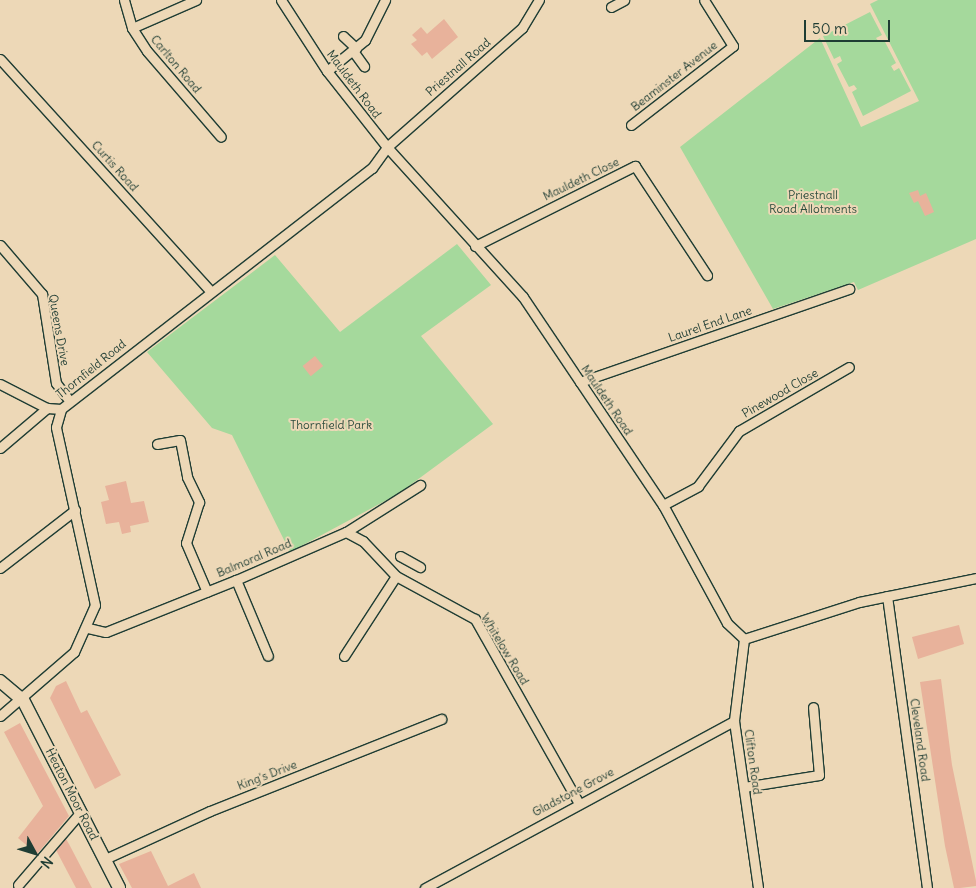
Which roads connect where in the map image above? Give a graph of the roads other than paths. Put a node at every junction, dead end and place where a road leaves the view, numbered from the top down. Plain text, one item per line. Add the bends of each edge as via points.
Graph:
1 (124, 0) edge
2 (196, 0) edge
3 (281, 0) edge
4 (385, 0) edge
5 (539, 0) edge
6 (624, 0) edge
7 (704, 0) edge
8 (611, 7) dead end
9 (132, 28) junction
10 (343, 36) dead end
11 (354, 50) junction
12 (0, 59) edge
13 (364, 66) dead end
14 (327, 71) junction
15 (631, 126) dead end
16 (221, 137) dead end
17 (386, 147) junction
18 (0, 245) edge
19 (475, 246) junction
20 (707, 275) dead end
21 (848, 289) dead end
22 (210, 291) junction
23 (849, 367) dead end
24 (580, 382) junction
25 (0, 384) edge
26 (69, 400) junction
27 (47, 408) junction
28 (61, 409) junction
29 (157, 444) dead end
30 (0, 448) edge
31 (420, 485) dead end
32 (663, 505) junction
33 (75, 510) junction
34 (346, 532) junction
35 (400, 556) dead end
36 (411, 564) junction
37 (420, 567) dead end
38 (0, 568) edge
39 (398, 577) junction
40 (976, 578) edge
41 (236, 580) junction
42 (207, 592) junction
43 (887, 596) junction
44 (88, 628) junction
45 (744, 639) junction
46 (268, 656) dead end
47 (344, 656) dead end
48 (0, 681) edge
49 (23, 700) junction
50 (813, 707) dead end
51 (0, 716) edge
52 (441, 719) dead end
53 (734, 721) junction
54 (744, 787) junction
55 (578, 802) junction
56 (80, 813) junction
57 (105, 859) junction
58 (18, 885) dead end
59 (119, 888) edge
60 (424, 888) edge
61 (758, 888) edge
62 (928, 888) edge

1 - 9 street, Carlton Road
2 - 9 street
3 - 14 street, Mauldeth Road
4 - 11 street
5 - 17 street, Priestnall Road via 522,28
6 - 8 street
7 - 15 street, Beaminster Avenue via 733,46
9 - 16 street, Carlton Road
10 - 11 street
11 - 13 street
11 - 14 street
12 - 22 street, Curtis Road
14 - 17 street, Mauldeth Road
17 - 19 street, Mauldeth Road
17 - 22 street, Thornfield Road via 372,168
18 - 26 street, Queens Drive via 42,294 56,383
19 - 20 street, Mauldeth Close via 636,166
19 - 24 street, Mauldeth Road via 523,297
21 - 24 street, Laurel End Lane
22 - 26 street, Thornfield Road
23 - 32 street, Pinewood Close via 739,431 698,486
24 - 32 street, Mauldeth Road
25 - 27 street
26 - 28 street, Thornfield Road
27 - 28 street
27 - 30 street
28 - 33 street, Thornfield Road via 56,427
29 - 42 street via 180,440 187,477 199,502 186,543
31 - 34 street, Balmoral Road
32 - 45 street, Mauldeth Road via 727,623
33 - 38 street
33 - 44 street, Thornfield Road via 95,605
34 - 39 street, Whitelow Road via 363,541
34 - 41 street, Balmoral Road
35 - 36 street
36 - 37 street
36 - 39 street
39 - 47 street
39 - 55 street, Whitelow Road via 475,619
40 - 43 street
41 - 42 street, Balmoral Road
41 - 46 street
42 - 44 street, Balmoral Road via 106,632
43 - 45 street
43 - 62 street, Cleveland Road
44 - 49 street, Thornfield Road via 74,652
45 - 53 street, Clifton Road
48 - 49 main road
49 - 51 street, Thornfield Road
49 - 56 main road, Heaton Moor Road
50 - 54 street via 819,775
52 - 57 street, King's Drive via 210,811
53 - 54 street, Clifton Road
53 - 55 street, Gladstone Grove
54 - 61 street, Clifton Road
55 - 60 street, Gladstone Grove
56 - 57 main road, Heaton Moor Road
56 - 58 street
57 - 59 main road, Heaton Moor Road

